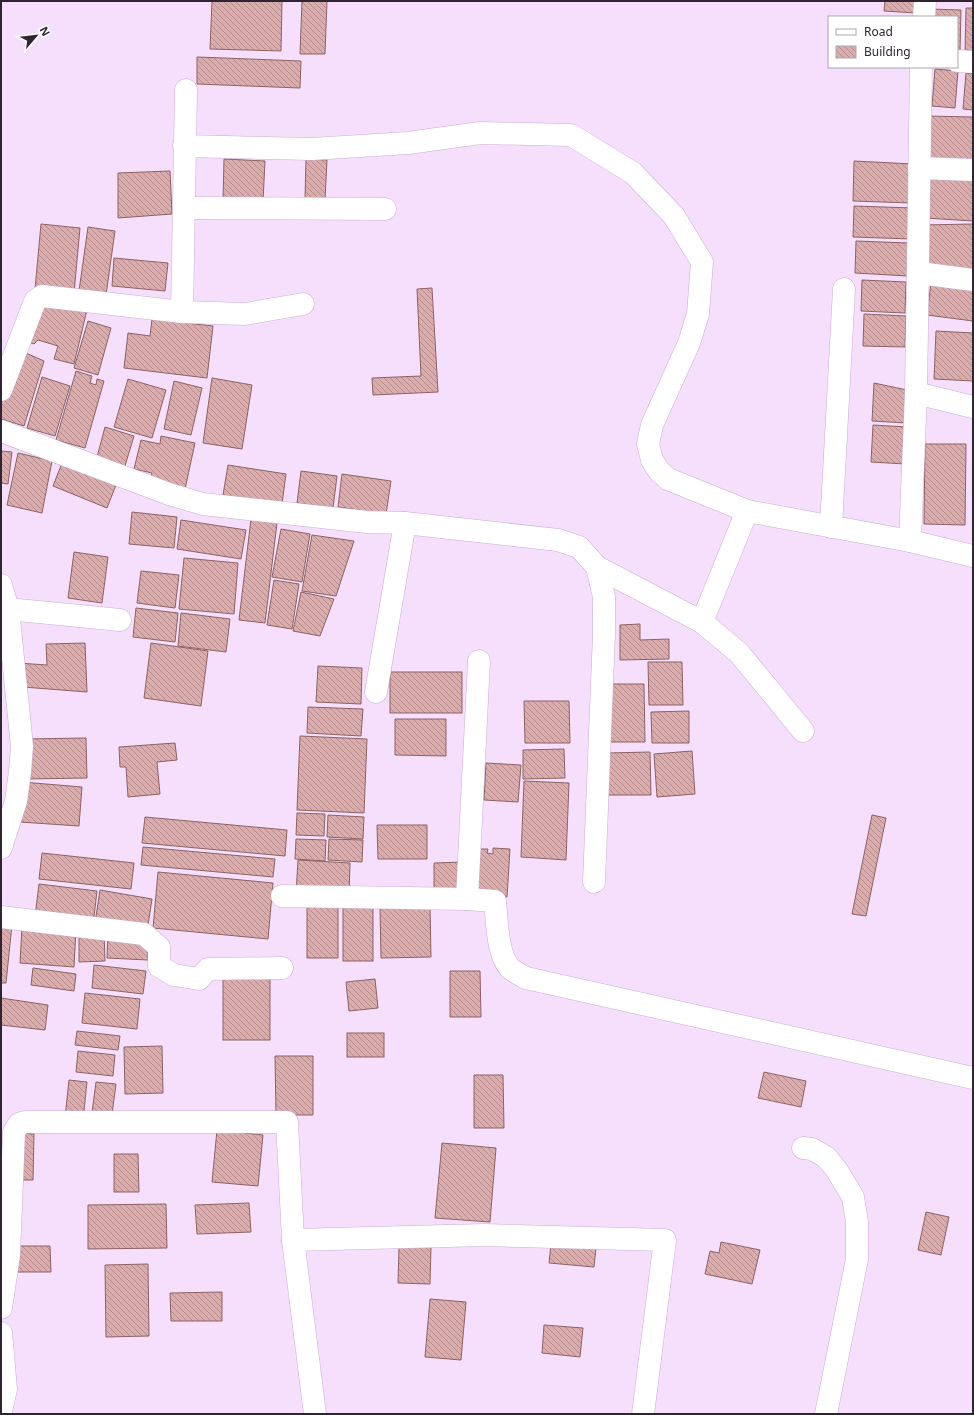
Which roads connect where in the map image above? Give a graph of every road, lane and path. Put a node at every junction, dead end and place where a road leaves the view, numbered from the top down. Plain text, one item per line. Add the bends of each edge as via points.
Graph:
1 (925, 1) edge
2 (924, 16) edge
3 (958, 61) edge
4 (973, 62) edge
5 (921, 68) edge
6 (186, 90) dead end
7 (184, 146) junction
8 (919, 168) junction
9 (973, 170) edge
10 (185, 208) junction
11 (385, 209) dead end
12 (919, 273) junction
13 (973, 280) edge
14 (844, 289) dead end
15 (303, 304) dead end
16 (182, 312) junction
17 (1, 390) edge
18 (916, 393) junction
19 (973, 407) edge
20 (1, 430) edge
21 (747, 511) junction
22 (405, 523) junction
23 (831, 526) junction
24 (910, 541) junction
25 (973, 556) edge
26 (597, 567) junction
27 (1, 585) edge
28 (8, 610) junction
29 (120, 620) dead end
30 (702, 622) junction
31 (479, 661) dead end
32 (376, 692) dead end
33 (803, 731) dead end
34 (1, 848) edge
35 (594, 882) dead end
36 (282, 896) dead end
37 (467, 899) junction
38 (1, 917) edge
39 (282, 968) dead end
40 (973, 1078) edge
41 (803, 1148) dead end
42 (293, 1240) junction
43 (1, 1308) edge
44 (1, 1333) edge
45 (1, 1411) edge
46 (315, 1414) edge
47 (643, 1414) edge
48 (826, 1414) edge

1 - 2 street
3 - 4 street
5 - 8 street
6 - 7 street
7 - 10 street
7 - 21 street via 312,149 408,143 480,133 571,135 633,173 674,216 702,262 698,314 689,343 652,425 648,444 652,460 668,479
8 - 9 street
8 - 12 street
10 - 11 street
10 - 16 street
12 - 13 street
12 - 18 street
14 - 23 street
15 - 16 street via 245,314
16 - 17 street via 49,297 37,298
18 - 19 street
18 - 24 street
20 - 22 street via 169,494 203,504 367,522
21 - 23 street
21 - 30 street
22 - 26 street via 558,540 579,547
22 - 32 street
23 - 24 street
24 - 25 street
26 - 30 street
26 - 35 street via 604,597 604,634
27 - 28 street
28 - 29 street
28 - 34 street via 22,746 16,801
30 - 33 street via 739,653
31 - 37 street
36 - 37 street
37 - 40 street via 495,901 505,962 510,969 526,978
38 - 39 street via 144,934 159,947 159,966 174,975 199,978 208,969
41 - 48 street via 812,1149 826,1157 836,1169 853,1197 857,1222 857,1259
42 - 43 street via 287,1122 25,1122 14,1132 9,1255
42 - 46 street
42 - 47 street via 485,1235 665,1240
44 - 45 street via 6,1389

